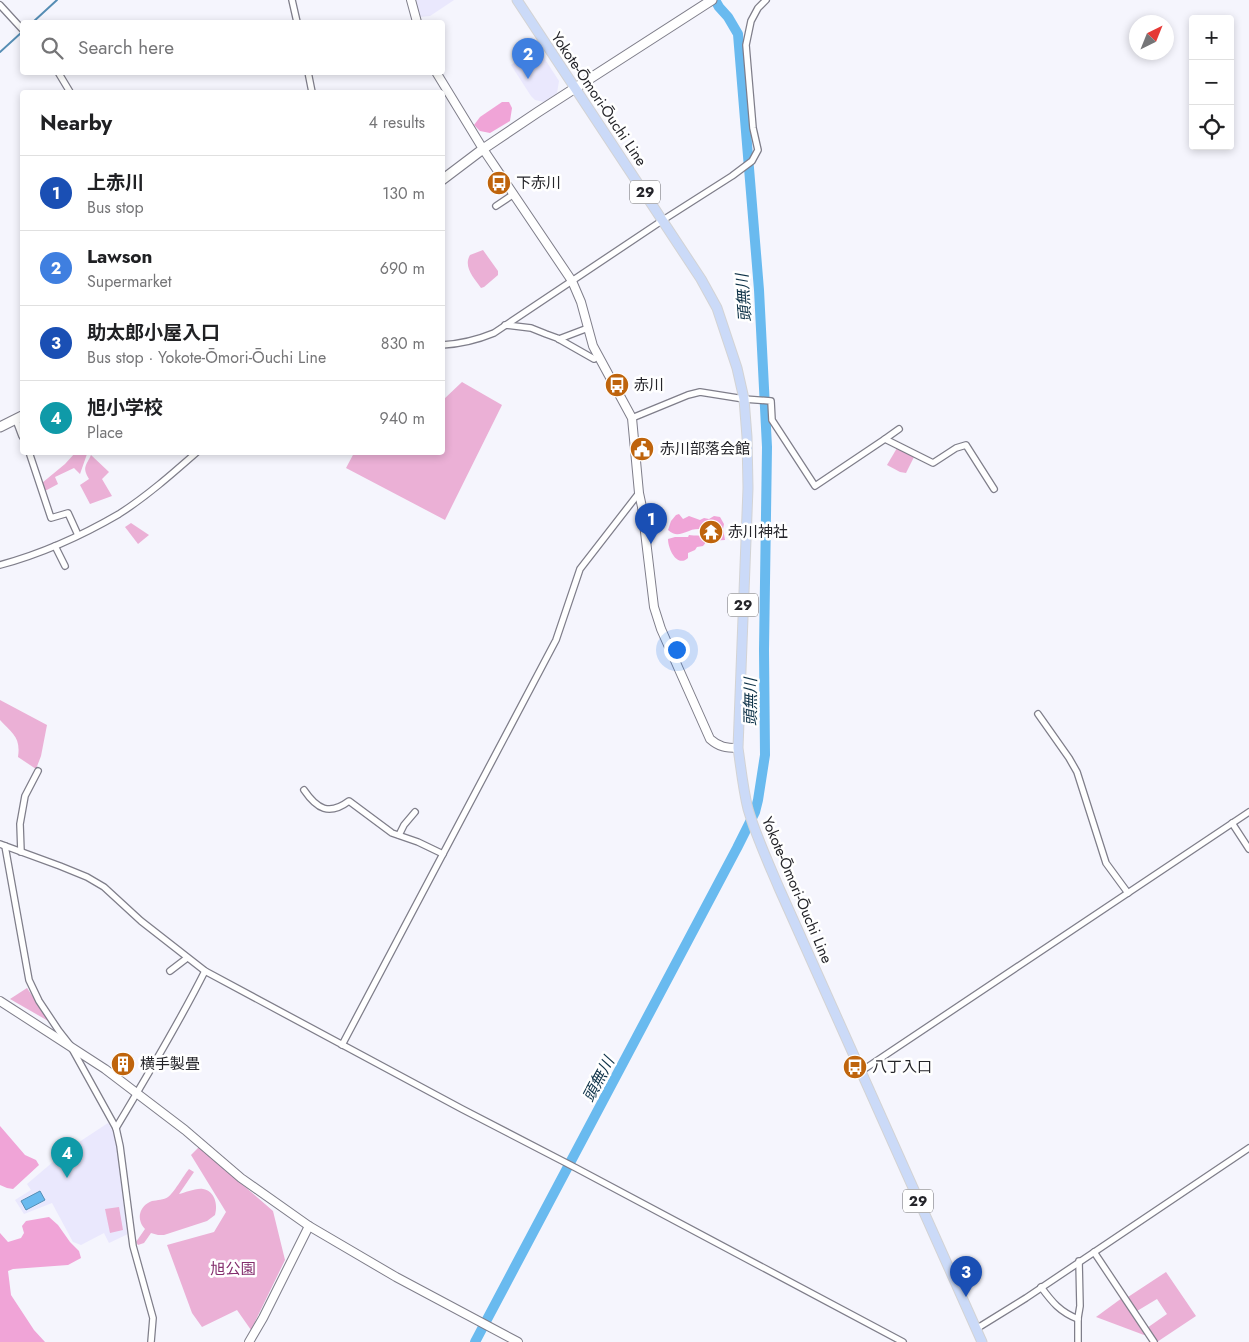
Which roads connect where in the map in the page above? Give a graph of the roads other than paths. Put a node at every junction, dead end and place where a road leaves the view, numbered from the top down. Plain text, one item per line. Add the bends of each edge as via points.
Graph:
1 (292, 0) edge
2 (411, 0) edge
3 (517, 0) edge
4 (712, 0) edge
5 (766, 0) edge
6 (0, 5) edge
7 (297, 20) edge
8 (416, 20) edge
9 (20, 26) edge
10 (60, 75) edge
11 (309, 75) edge
12 (438, 75) edge
13 (576, 88) junction
14 (69, 90) edge
15 (312, 90) edge
16 (484, 149) junction
17 (445, 178) edge
18 (514, 194) junction
19 (496, 206) dead end
20 (663, 220) junction
21 (572, 281) junction
22 (505, 325) junction
23 (588, 328) junction
24 (558, 339) junction
25 (445, 345) edge
26 (598, 356) junction
27 (744, 399) junction
28 (19, 418) edge
29 (632, 418) junction
30 (0, 427) edge
31 (899, 429) dead end
32 (885, 439) junction
33 (29, 455) edge
34 (194, 455) edge
35 (994, 489) dead end
36 (639, 493) junction
37 (78, 535) junction
38 (55, 546) junction
39 (0, 565) edge
40 (65, 566) dead end
41 (1038, 714) dead end
42 (738, 748) junction
43 (38, 771) dead end
44 (304, 790) dead end
45 (415, 812) dead end
46 (1249, 812) edge
47 (1232, 823) junction
48 (399, 835) junction
49 (2, 845) edge
50 (1249, 849) edge
51 (21, 852) junction
52 (443, 854) junction
53 (1128, 893) junction
54 (187, 958) junction
55 (170, 971) dead end
56 (205, 972) junction
57 (0, 1001) edge
58 (70, 1045) junction
59 (342, 1045) junction
60 (860, 1072) junction
61 (137, 1093) junction
62 (116, 1128) junction
63 (1249, 1148) edge
64 (309, 1226) junction
65 (1094, 1252) junction
66 (1079, 1261) junction
67 (1041, 1287) junction
68 (1078, 1319) junction
69 (976, 1329) junction
70 (151, 1342) edge
71 (249, 1342) edge
72 (518, 1342) edge
73 (903, 1342) edge
74 (982, 1342) edge
75 (1078, 1342) edge
76 (1154, 1342) edge

1 - 7 street
2 - 8 street
3 - 13 main road, Yokote-Ōmori-Ōuchi Line / 29
4 - 13 main road
5 - 20 street via 751,21 746,45 758,150 752,161 732,176
6 - 9 street
10 - 14 street
11 - 15 street
12 - 16 street
13 - 16 main road
13 - 20 main road, Yokote-Ōmori-Ōuchi Line / 29
16 - 17 main road
16 - 18 street
18 - 19 street
18 - 21 street
20 - 21 street
20 - 27 main road, Yokote-Ōmori-Ōuchi Line / 29 via 717,308
21 - 22 street
21 - 23 street
22 - 24 street via 531,328
22 - 25 street via 478,339
23 - 24 street
23 - 26 street
24 - 26 street via 594,358
26 - 29 street
27 - 29 street via 694,393
27 - 32 street via 771,401 772,420 815,486
27 - 42 main road, Yokote-Ōmori-Ōuchi Line / 29 via 748,488
28 - 30 main road
29 - 36 street
31 - 32 street
32 - 35 street via 933,462 966,445
33 - 37 street via 51,518 68,513
34 - 37 street via 154,489
36 - 42 street via 654,607 661,629 710,739 726,748
36 - 52 street via 580,569 556,640
37 - 38 street
38 - 39 street
38 - 40 street
41 - 53 street via 1077,772 1106,863
42 - 60 main road, Yokote-Ōmori-Ōuchi Line / 29 via 743,788 758,838
43 - 51 street via 24,796
44 - 48 street via 317,806 328,809 349,801
45 - 48 street
46 - 47 street
47 - 50 street
47 - 53 street
48 - 52 street
49 - 51 street
49 - 58 street via 29,980 39,1001
51 - 54 street via 88,877 104,887
52 - 59 street
53 - 60 street
54 - 55 street
54 - 56 street
56 - 59 street
56 - 61 street
57 - 58 street
58 - 61 street
58 - 62 street
59 - 73 street
60 - 69 main road, Yokote-Ōmori-Ōuchi Line / 29
61 - 62 street
61 - 64 street via 241,1178
62 - 70 street via 133,1246 153,1318
63 - 65 street
64 - 71 street
64 - 72 street
65 - 66 street
65 - 76 street
66 - 67 street
66 - 68 street
67 - 68 street via 1054,1305
67 - 69 street
68 - 75 street
69 - 74 main road, Yokote-Ōmori-Ōuchi Line / 29

